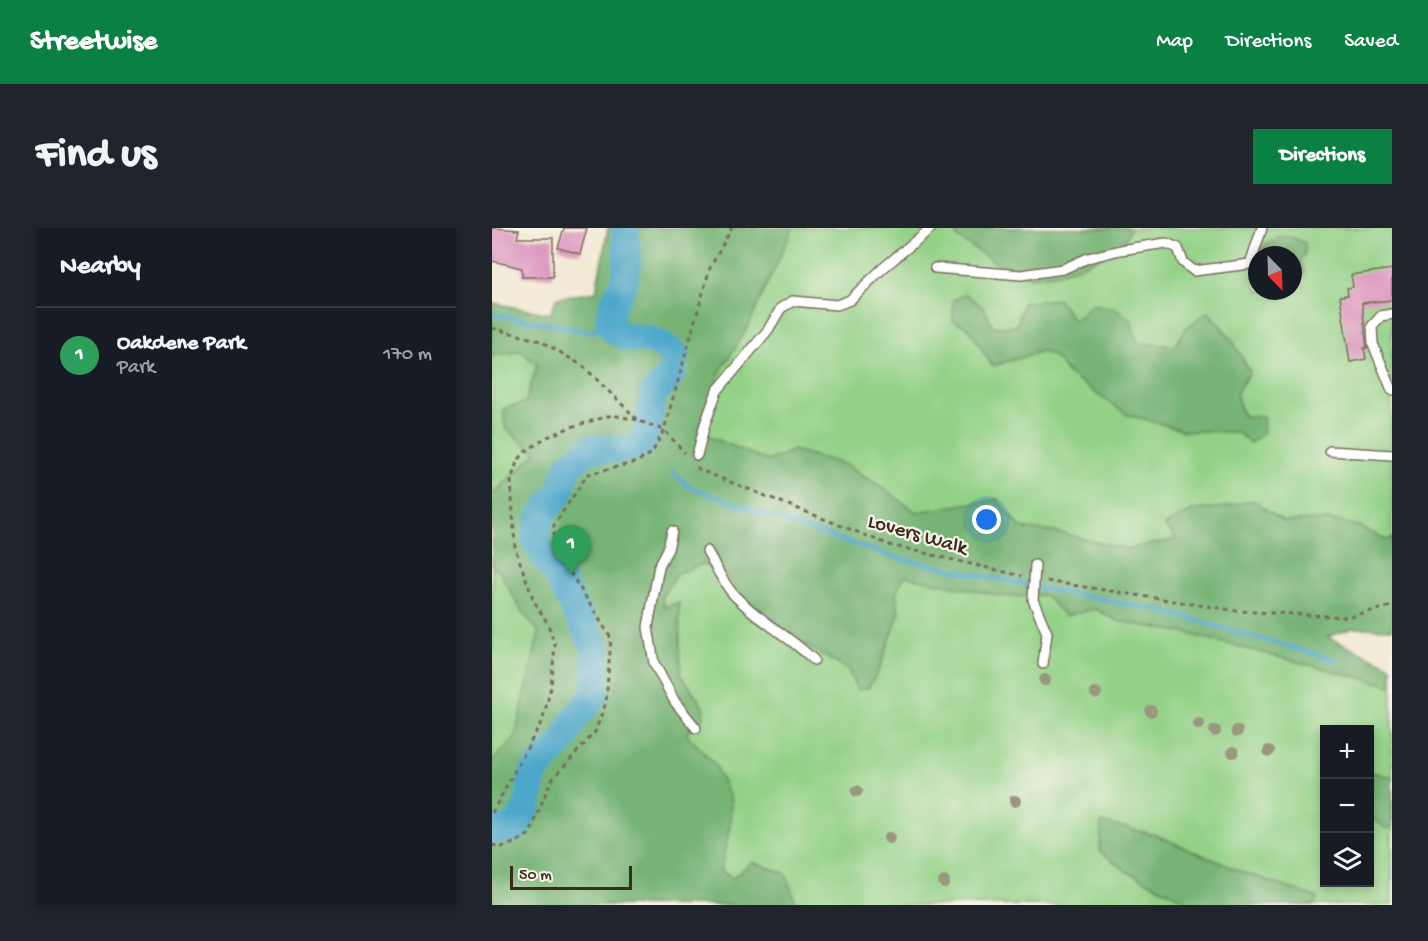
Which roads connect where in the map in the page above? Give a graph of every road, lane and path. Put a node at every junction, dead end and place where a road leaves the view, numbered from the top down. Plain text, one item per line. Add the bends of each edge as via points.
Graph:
1 (732, 228) edge
2 (931, 228) edge
3 (1262, 228) edge
4 (935, 268) dead end
5 (1392, 314) edge
6 (492, 328) edge
7 (1392, 390) edge
8 (639, 421) junction
9 (664, 430) junction
10 (1330, 451) dead end
11 (685, 454) dead end
12 (1392, 455) edge
13 (695, 458) joint
14 (672, 531) dead end
15 (707, 551) dead end
16 (1035, 565) dead end
17 (1034, 579) junction
18 (1392, 606) edge
19 (814, 660) dead end
20 (1043, 664) dead end
21 (696, 729) dead end
22 (492, 813) edge
23 (492, 845) edge

1 - 9 path via 710,268
2 - 13 lane via 850,300 837,305 793,301 781,308 768,330 717,391
3 - 4 lane via 1250,264 1194,272 1183,262 1178,248 1167,243 1098,255 1063,268 1021,275
5 - 7 lane via 1381,316 1372,326 1373,344
6 - 8 path via 541,340 583,366
8 - 9 path
8 - 22 path via 612,415 571,427 546,438 517,462 511,480 515,548 555,645 543,719
9 - 11 path
9 - 23 path via 652,453 637,462 588,474 554,525 553,546 611,638 606,702 595,732 550,782 530,834 502,847
10 - 12 lane
13 - 17 path, Lovers Walk via 700,470 890,545
14 - 21 lane via 659,566 648,627 654,663 675,702
15 - 19 lane via 732,594
16 - 17 lane
17 - 18 path, Lovers Walk via 1237,611 1346,617
17 - 20 lane via 1034,600 1047,633

